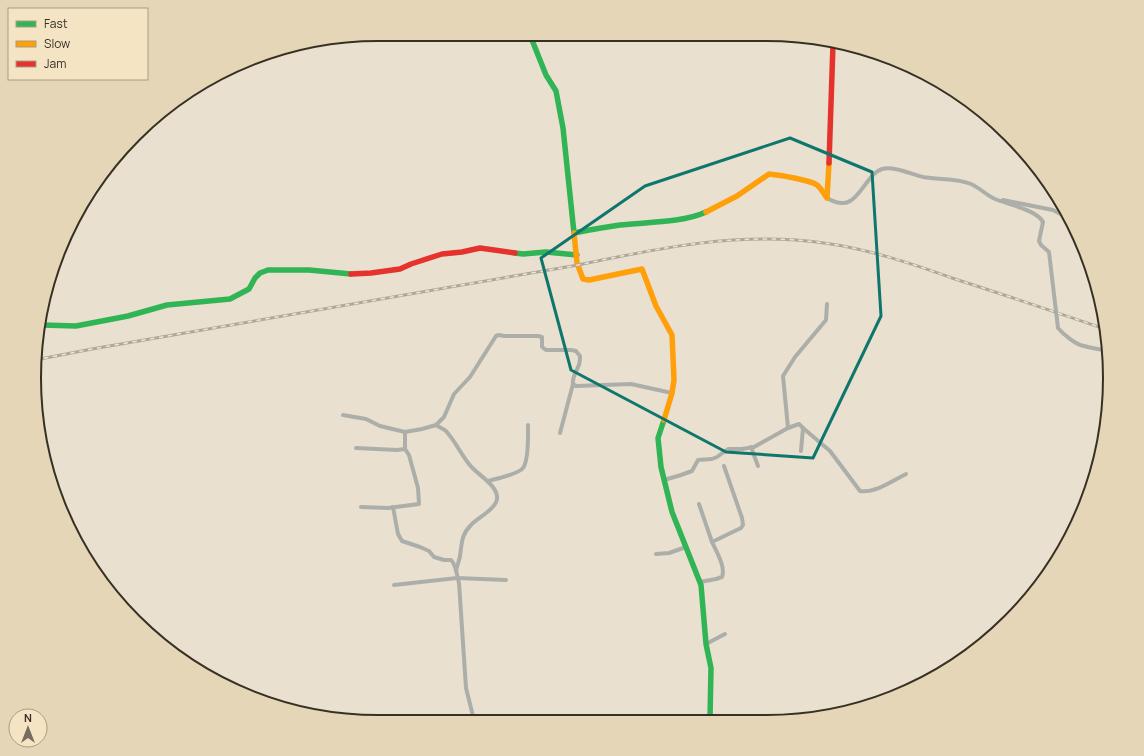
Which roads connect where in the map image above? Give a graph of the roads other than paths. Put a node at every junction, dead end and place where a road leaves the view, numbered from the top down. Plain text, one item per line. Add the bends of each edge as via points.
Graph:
1 (532, 41) edge
2 (833, 47) edge
3 (827, 198) junction
4 (992, 198) junction
5 (998, 200) junction
6 (1005, 200) junction
7 (1060, 214) edge
8 (574, 233) junction
9 (577, 255) junction
10 (827, 304) dead end
11 (45, 325) edge
12 (1101, 349) edge
13 (573, 384) junction
14 (672, 393) junction
15 (343, 415) dead end
16 (528, 424) dead end
17 (436, 425) junction
18 (788, 428) junction
19 (803, 428) junction
20 (405, 432) junction
21 (560, 433) dead end
22 (750, 447) junction
23 (356, 448) dead end
24 (405, 449) junction
25 (801, 451) dead end
26 (724, 466) dead end
27 (758, 466) dead end
28 (906, 474) dead end
29 (664, 480) junction
30 (488, 481) junction
31 (699, 504) dead end
32 (393, 506) junction
33 (362, 507) dead end
34 (712, 542) junction
35 (686, 547) junction
36 (656, 554) dead end
37 (456, 573) junction
38 (457, 578) junction
39 (506, 580) dead end
40 (700, 582) junction
41 (394, 585) dead end
42 (725, 634) dead end
43 (706, 644) junction
44 (473, 715) edge
45 (709, 715) edge

1 - 8 main road via 546,75 556,91 563,128
2 - 3 main road
3 - 4 street via 840,202 852,200 881,169 971,184
3 - 8 main road via 815,184 769,174 736,196 701,214 675,220 620,225
4 - 5 street
4 - 6 street
5 - 6 street
5 - 12 street via 1031,212 1042,220 1038,241 1049,252 1058,328 1082,346
6 - 7 street
8 - 9 main road
9 - 11 main road via 546,252 523,254 480,248 442,254 400,269 371,274 268,270 255,278 249,289 230,299 167,305 76,326
9 - 14 main road via 579,273 585,280 642,269 656,306 672,335
10 - 18 street via 826,320 795,357 783,376
13 - 14 street via 632,384
13 - 17 street via 580,356 576,351 545,350 542,347 542,337 538,336 498,335 470,377 454,394 444,416
13 - 21 street
14 - 29 main road via 658,438
15 - 20 street via 366,419 380,426
16 - 30 street via 528,445 523,468
17 - 20 street
17 - 30 street via 446,431 470,466
18 - 19 street via 799,424
18 - 22 street
19 - 25 street
19 - 28 street via 830,451 860,491 866,492 886,485
20 - 24 street
22 - 27 street
22 - 29 street via 728,449 712,459 698,460 692,471
23 - 24 street
24 - 32 street via 418,488 419,504
26 - 34 street via 743,526
29 - 35 main road via 672,512
30 - 37 street via 497,496 496,501 465,532
31 - 34 street
32 - 33 street
32 - 37 street via 402,542 420,547 434,557 451,560
34 - 40 street via 722,565 722,577
35 - 36 street
35 - 40 main road
37 - 38 street
38 - 39 street
38 - 41 street
38 - 44 street via 466,688
40 - 43 main road
42 - 43 street
43 - 45 main road via 710,668

